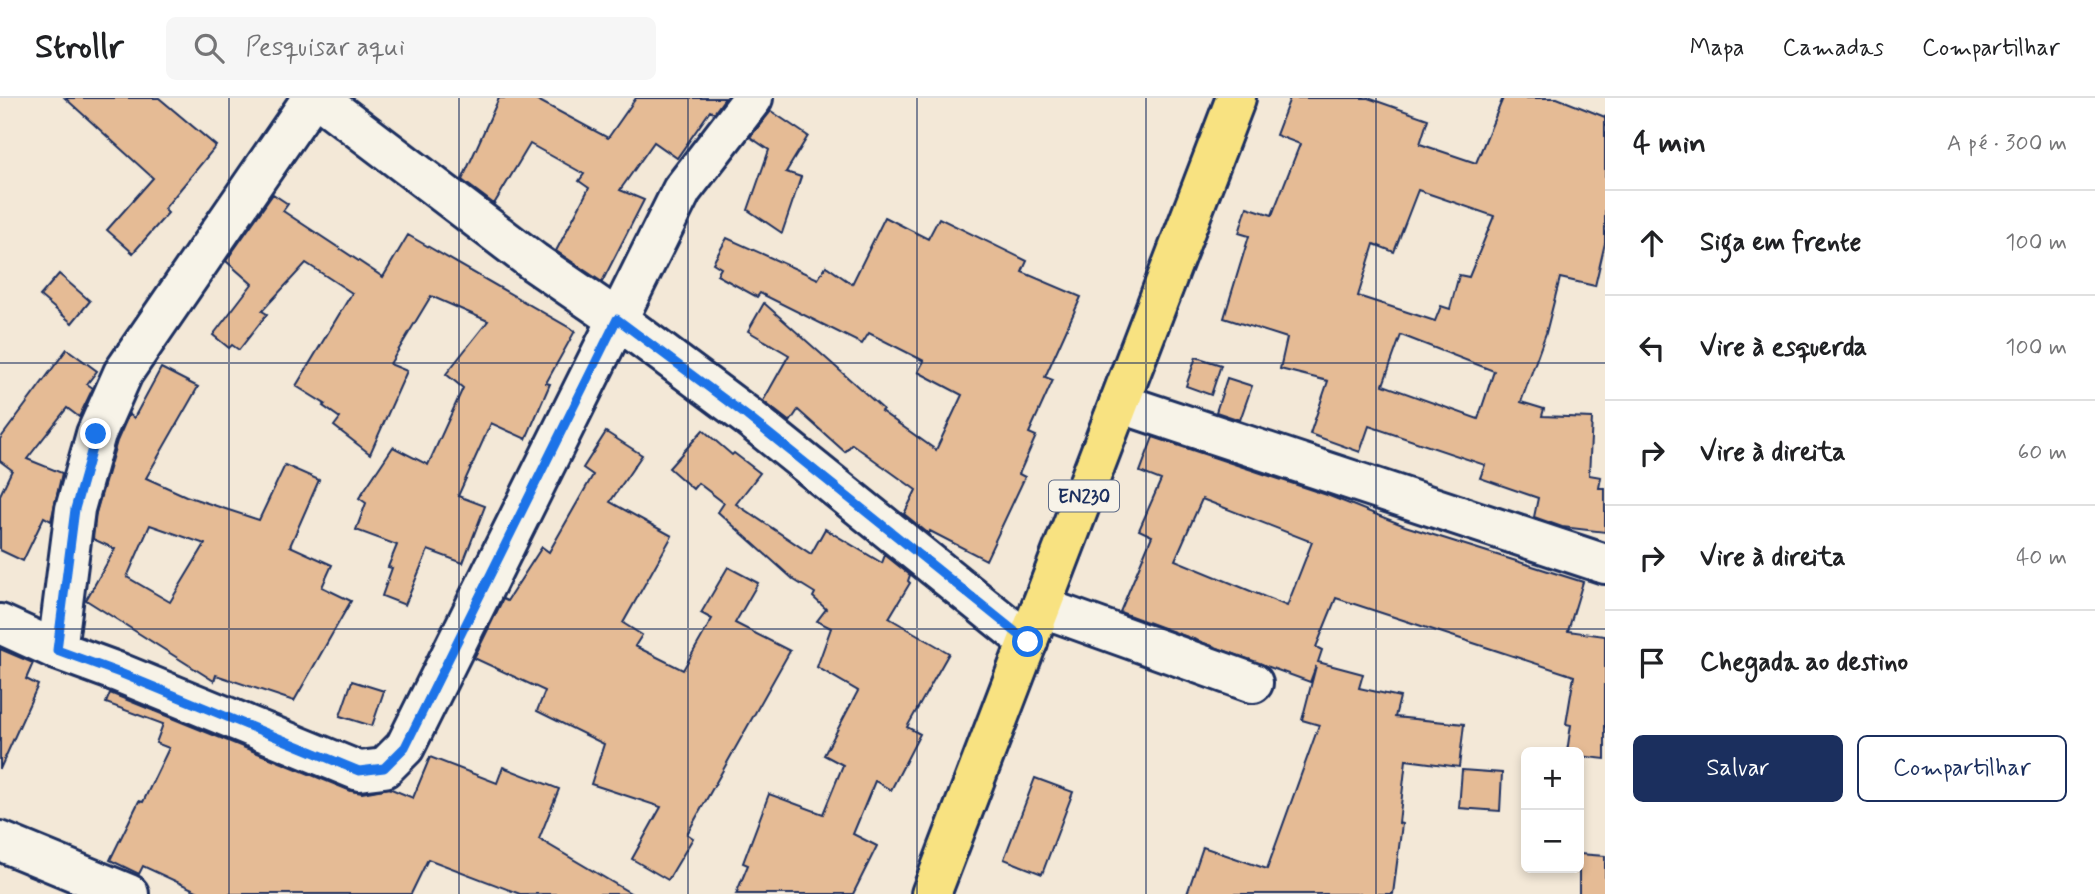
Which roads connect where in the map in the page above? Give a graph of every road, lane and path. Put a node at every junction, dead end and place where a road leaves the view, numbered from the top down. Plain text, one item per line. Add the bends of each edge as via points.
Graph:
1 (312, 98) edge
2 (318, 98) edge
3 (753, 98) edge
4 (1236, 98) edge
5 (617, 319) junction
6 (1119, 403) junction
7 (1605, 564) edge
8 (1041, 607) junction
9 (0, 624) edge
10 (1028, 642) junction
11 (57, 650) junction
12 (1253, 683) dead end
13 (0, 841) edge
14 (130, 894) edge
15 (931, 894) edge

1 - 11 street via 123,373 96,434 75,509
2 - 5 street
3 - 5 street via 682,190
4 - 6 main road, EN230
5 - 10 street via 747,416
5 - 11 street via 405,747 384,768 359,771
6 - 7 street
6 - 8 main road, EN230
8 - 10 main road, EN230
8 - 12 street
9 - 11 street
10 - 15 main road, EN230
13 - 14 street

